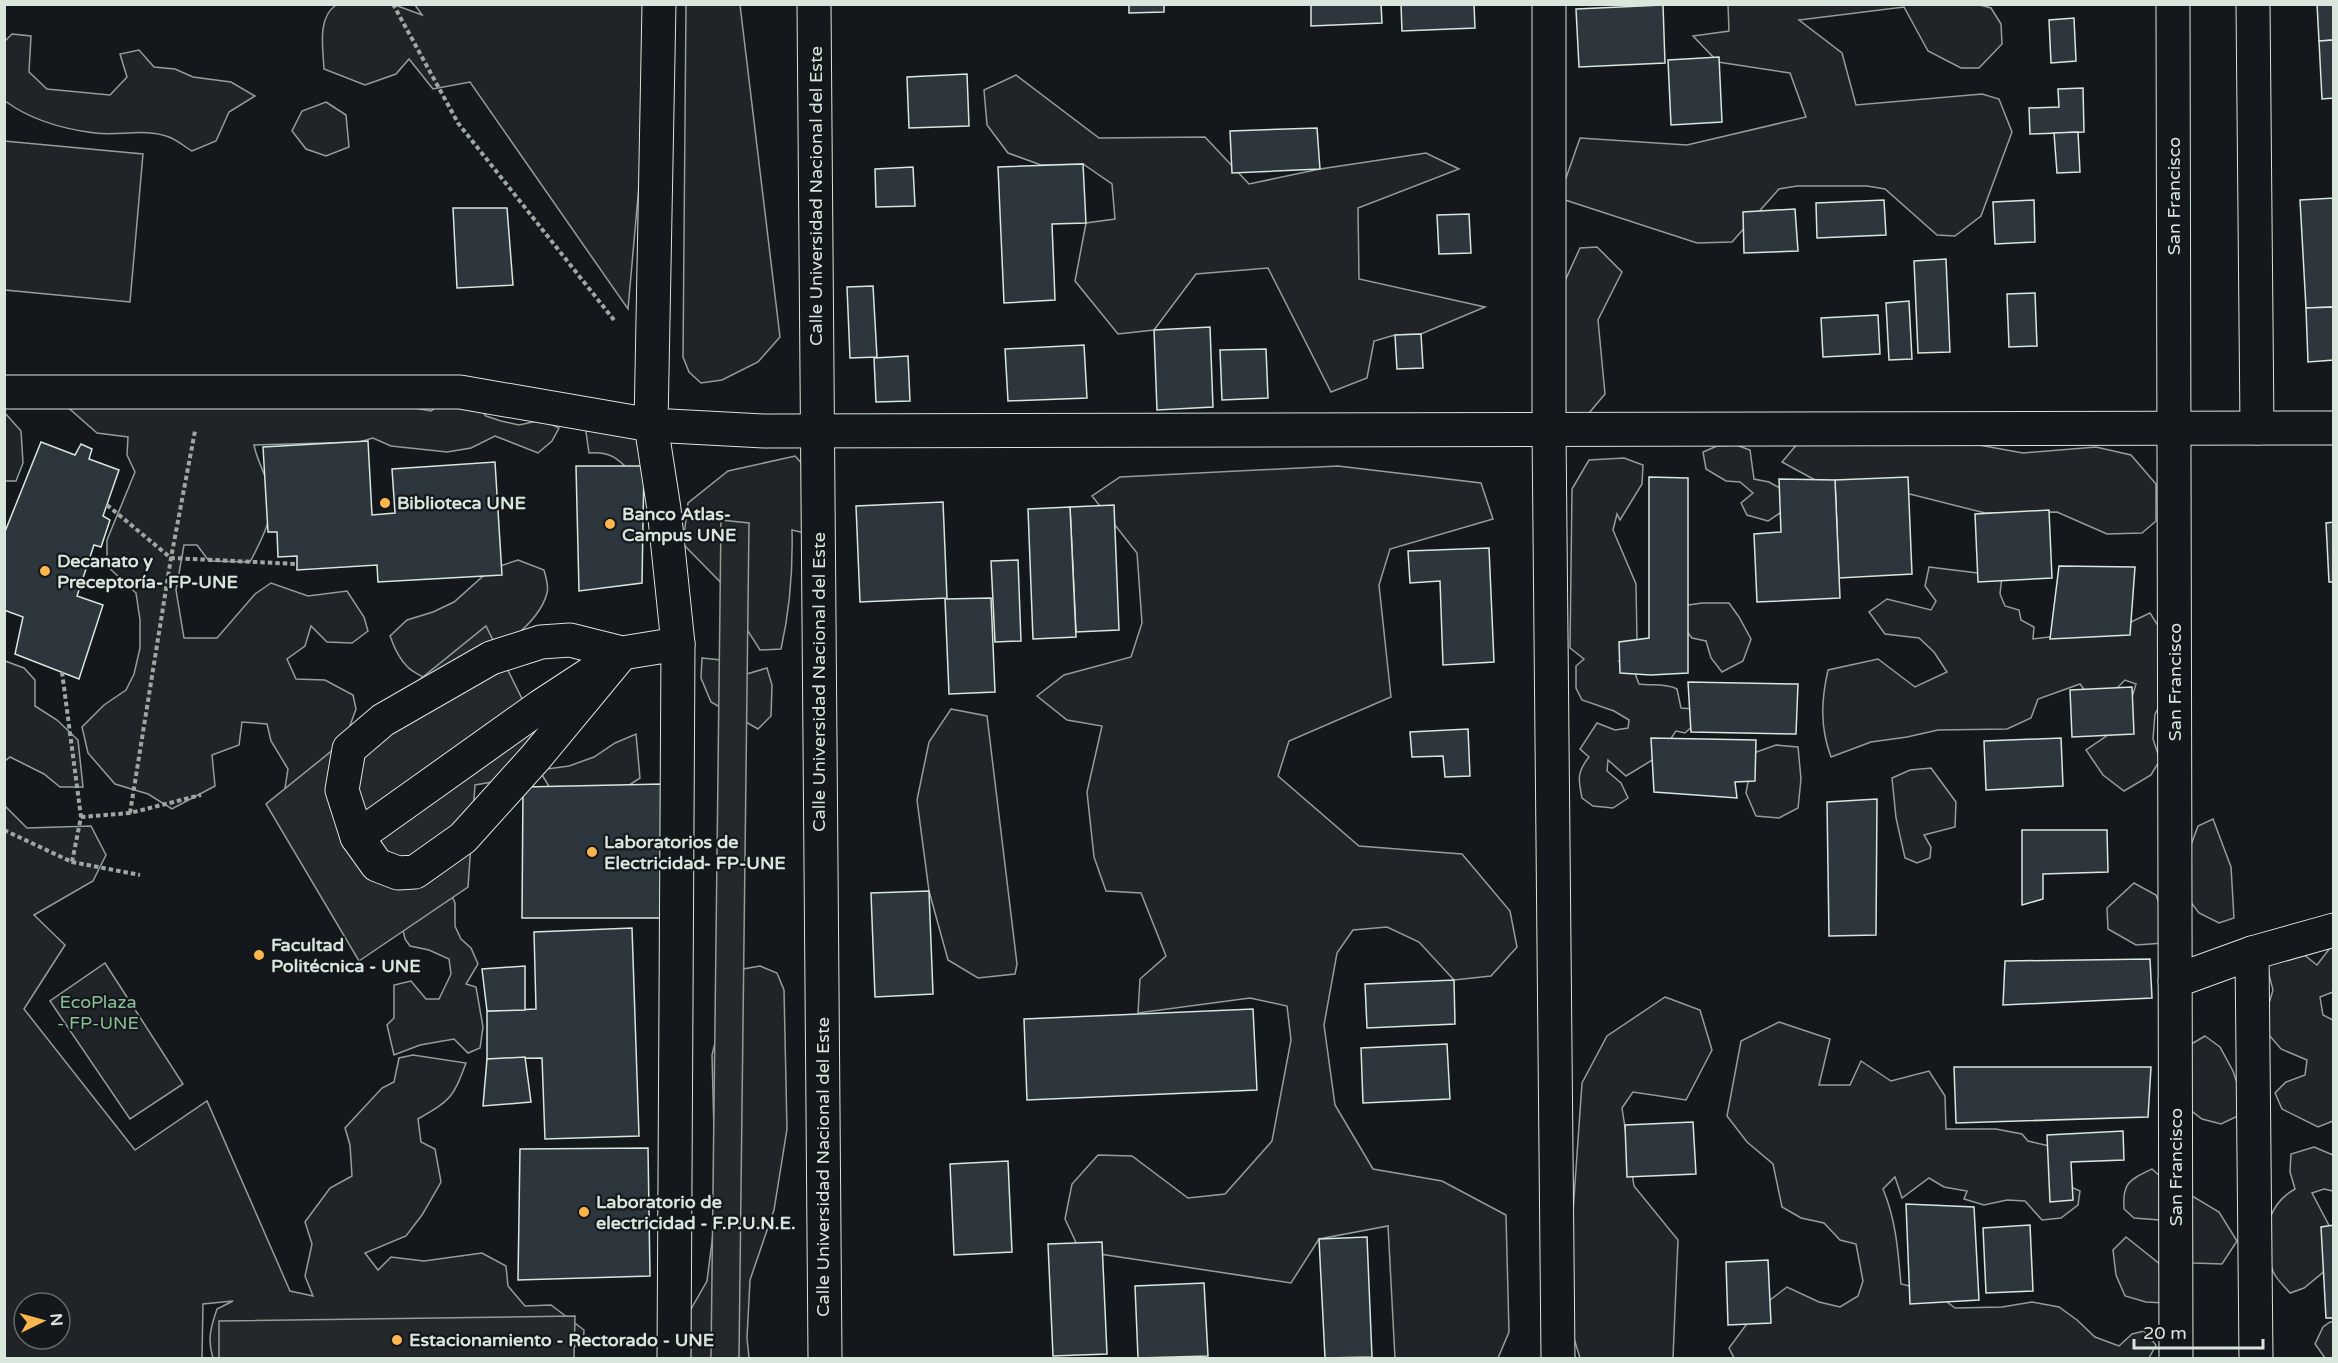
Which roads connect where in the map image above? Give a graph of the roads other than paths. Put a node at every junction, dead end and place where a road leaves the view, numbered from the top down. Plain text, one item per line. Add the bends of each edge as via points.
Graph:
1 (659, 4) edge
2 (814, 4) edge
3 (1549, 4) edge
4 (2173, 4) edge
5 (2253, 4) edge
6 (4, 392) edge
7 (651, 425) junction
8 (2257, 428) junction
9 (2334, 428) edge
10 (1550, 429) junction
11 (2174, 429) junction
12 (817, 430) junction
13 (678, 644) junction
14 (622, 653) junction
15 (357, 837) junction
16 (2334, 930) edge
17 (2252, 953) junction
18 (2175, 981) junction
19 (674, 1359) edge
20 (825, 1359) edge
21 (1558, 1359) edge
22 (2176, 1359) edge
23 (2256, 1359) edge

1 - 7 street
2 - 12 street, Calle Universidad Nacional del Este
3 - 10 street
4 - 11 street, San Francisco
5 - 8 street
6 - 7 street via 460,392
7 - 12 street
7 - 13 street
8 - 9 street
8 - 11 street
10 - 11 street
10 - 12 street
10 - 21 street
11 - 18 street, San Francisco
12 - 20 street, Calle Universidad Nacional del Este
13 - 14 street
13 - 19 street
14 - 15 street
14 - 15 street via 463,838 415,872 398,873 377,865
14 - 15 street via 570,640 541,642 491,658 383,720 349,749 342,790
16 - 17 street
17 - 18 street
17 - 23 street
18 - 22 street, San Francisco

